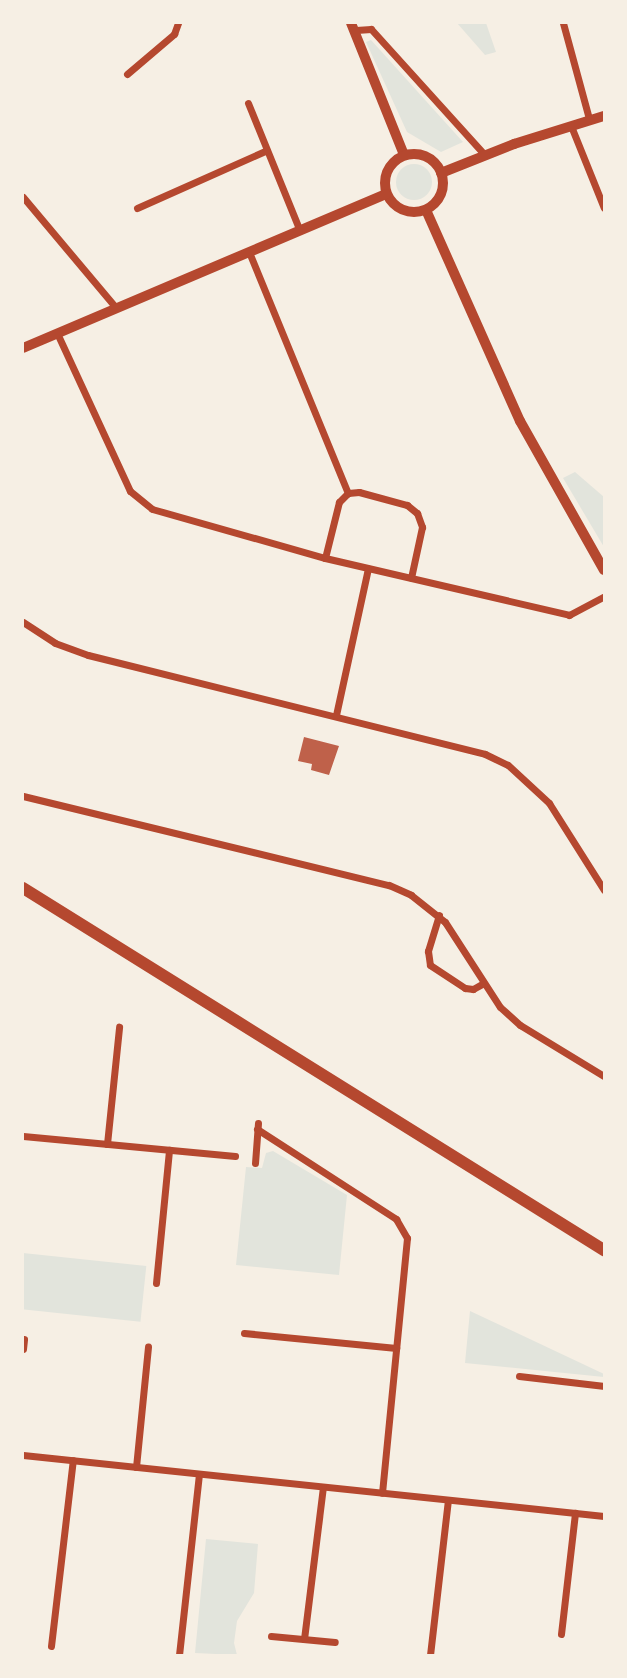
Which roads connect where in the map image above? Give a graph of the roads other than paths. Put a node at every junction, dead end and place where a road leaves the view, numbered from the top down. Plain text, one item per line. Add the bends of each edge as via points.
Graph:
1 (177, 23) edge
2 (563, 23) edge
3 (353, 27) edge
4 (127, 74) dead end
5 (248, 103) dead end
6 (604, 116) edge
7 (589, 120) junction
8 (570, 126) junction
9 (267, 150) junction
10 (404, 155) junction
11 (485, 155) junction
12 (441, 173) junction
13 (386, 194) junction
14 (23, 197) edge
15 (137, 208) dead end
16 (604, 208) edge
17 (426, 210) junction
18 (300, 231) junction
19 (249, 252) junction
20 (116, 308) junction
21 (57, 333) junction
22 (23, 348) edge
23 (348, 493) junction
24 (325, 558) junction
25 (368, 568) junction
26 (604, 570) edge
27 (411, 578) junction
28 (604, 596) edge
29 (23, 622) edge
30 (336, 715) junction
31 (23, 796) edge
32 (23, 888) edge
33 (604, 890) edge
34 (439, 915) junction
35 (482, 984) junction
36 (120, 1027) dead end
37 (604, 1076) edge
38 (23, 1136) edge
39 (107, 1144) junction
40 (169, 1150) junction
41 (235, 1157) dead end
42 (255, 1163) dead end
43 (604, 1250) edge
44 (156, 1283) dead end
45 (244, 1333) dead end
46 (24, 1339) edge
47 (148, 1347) dead end
48 (396, 1348) junction
49 (23, 1349) edge
50 (519, 1376) dead end
51 (604, 1386) edge
52 (23, 1455) edge
53 (73, 1460) junction
54 (136, 1467) junction
55 (198, 1474) junction
56 (323, 1487) junction
57 (382, 1493) junction
58 (449, 1500) junction
59 (575, 1513) junction
60 (604, 1516) edge
61 (561, 1634) dead end
62 (271, 1636) dead end
63 (304, 1639) junction
64 (335, 1642) dead end
65 (51, 1646) dead end
66 (179, 1655) edge
67 (430, 1655) edge

1 - 4 street via 174,34
2 - 7 street
3 - 10 street
3 - 11 street via 371,29
5 - 9 street
6 - 7 street
7 - 8 street
8 - 11 street
8 - 16 street
9 - 15 street
9 - 18 street
10 - 12 street via 422,155
10 - 13 street via 389,166
11 - 12 street
12 - 17 street via 441,195
13 - 17 street via 402,210
13 - 18 street
14 - 20 street
17 - 26 street via 520,421
18 - 19 street
19 - 20 street
19 - 23 street
20 - 21 street
21 - 22 street
21 - 24 street via 131,491 145,503 170,516
23 - 24 street via 339,502
23 - 27 street via 407,505 417,513 422,527
24 - 25 street
25 - 27 street
25 - 30 street
27 - 28 street via 569,615
29 - 30 street via 55,643 88,655
30 - 33 street via 485,754 508,765 549,803
31 - 34 street via 389,886
32 - 43 main road
34 - 35 street
34 - 35 street via 428,951 430,965 465,988
35 - 37 street via 520,1025
36 - 39 street
38 - 39 street
39 - 40 street
40 - 41 street
40 - 44 street
42 - 48 street via 257,1126 396,1219 407,1238
45 - 48 street
46 - 49 street
47 - 54 street
48 - 57 street
50 - 51 street
52 - 53 street
53 - 54 street
53 - 65 street
54 - 55 street
55 - 56 street
55 - 66 street
56 - 57 street
56 - 63 street
57 - 58 street
58 - 59 street
58 - 67 street
59 - 60 street
59 - 61 street
62 - 63 street
63 - 64 street

